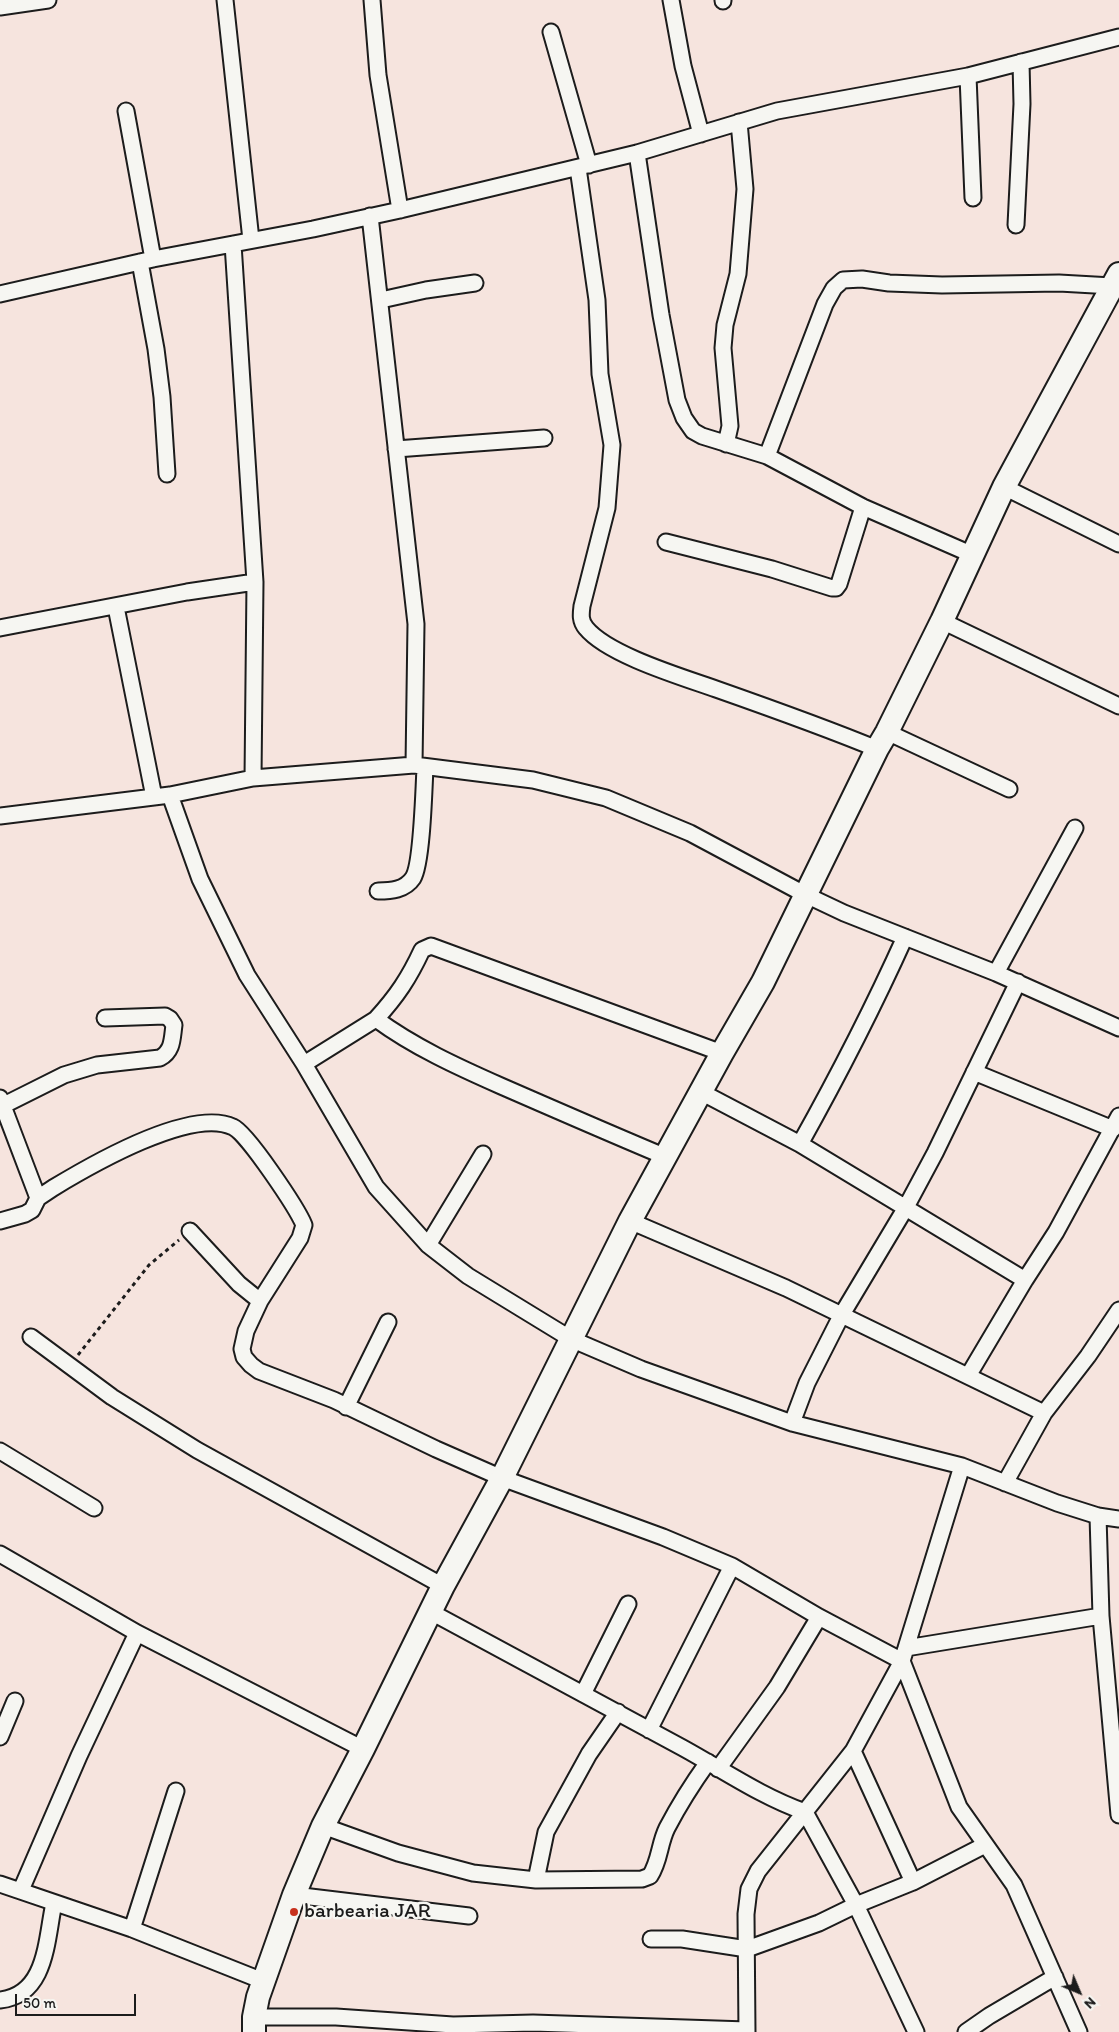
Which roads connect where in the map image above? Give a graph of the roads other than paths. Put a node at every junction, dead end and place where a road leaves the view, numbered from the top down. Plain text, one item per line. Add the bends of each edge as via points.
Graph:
1 (48, 0) edge
2 (225, 0) edge
3 (372, 0) edge
4 (671, 0) edge
5 (0, 7) edge
6 (552, 32) dead end
7 (1119, 37) edge
8 (1021, 62) junction
9 (968, 76) junction
10 (126, 111) dead end
11 (739, 122) junction
12 (701, 134) junction
13 (637, 153) junction
14 (583, 166) junction
15 (973, 198) dead end
16 (400, 210) junction
17 (370, 216) junction
18 (1016, 225) dead end
19 (251, 240) junction
20 (233, 244) junction
21 (147, 261) junction
22 (1115, 280) edge
23 (474, 283) dead end
24 (0, 294) edge
25 (380, 300) junction
26 (544, 438) dead end
27 (726, 444) junction
28 (396, 450) junction
29 (767, 456) junction
30 (167, 474) dead end
31 (1004, 487) junction
32 (863, 507) junction
33 (666, 542) dead end
34 (1119, 544) edge
35 (973, 555) junction
36 (255, 582) junction
37 (116, 606) junction
38 (942, 621) junction
39 (0, 628) edge
40 (1119, 706) edge
41 (882, 741) junction
42 (420, 766) junction
43 (253, 778) junction
44 (1009, 789) dead end
45 (170, 795) junction
46 (154, 797) junction
47 (0, 816) edge
48 (1075, 828) dead end
49 (378, 891) dead end
50 (806, 896) junction
51 (904, 937) junction
52 (996, 973) junction
53 (1018, 982) junction
54 (105, 1018) dead end
55 (376, 1019) junction
56 (1119, 1028) edge
57 (722, 1052) junction
58 (304, 1064) junction
59 (974, 1072) junction
60 (701, 1092) junction
61 (1, 1103) edge
62 (1116, 1123) edge
63 (800, 1144) junction
64 (483, 1154) dead end
65 (666, 1157) junction
66 (38, 1198) junction
67 (905, 1209) junction
68 (0, 1221) edge
69 (630, 1221) junction
70 (190, 1231) road end
71 (428, 1245) junction
72 (1025, 1280) junction
73 (260, 1301) junction
74 (1119, 1310) edge
75 (841, 1316) junction
76 (388, 1322) dead end
77 (30, 1337) dead end
78 (571, 1338) junction
79 (968, 1376) junction
80 (346, 1407) junction
81 (1044, 1413) junction
82 (792, 1423) junction
83 (0, 1451) edge
84 (962, 1466) junction
85 (502, 1478) junction
86 (1005, 1483) junction
87 (94, 1508) dead end
88 (1098, 1516) junction
89 (1119, 1518) edge
90 (0, 1554) edge
91 (732, 1566) junction
92 (444, 1586) junction
93 (628, 1604) dead end
94 (431, 1612) junction
95 (1100, 1616) junction
96 (819, 1617) junction
97 (137, 1633) junction
98 (904, 1654) junction
99 (583, 1694) junction
100 (15, 1701) dead end
101 (618, 1712) junction
102 (649, 1730) junction
103 (0, 1737) edge
104 (363, 1750) junction
105 (853, 1751) junction
106 (713, 1766) junction
107 (176, 1791) dead end
108 (804, 1812) junction
109 (1119, 1815) edge
110 (322, 1826) junction
111 (985, 1844) junction
112 (536, 1880) junction
113 (913, 1882) junction
114 (0, 1884) edge
115 (21, 1890) junction
116 (294, 1895) junction
117 (54, 1903) junction
118 (856, 1905) junction
119 (469, 1916) dead end
120 (132, 1929) junction
121 (651, 1939) dead end
122 (747, 1949) junction
123 (1055, 1977) junction
124 (263, 1981) junction
125 (0, 2000) edge
126 (254, 2024) edge
127 (747, 2031) edge
128 (916, 2032) edge
129 (966, 2032) edge
130 (1079, 2032) edge

1 - 5 street
2 - 19 street
3 - 16 street via 378,75
4 - 12 street via 683,66
6 - 14 street
7 - 8 street
8 - 9 street
8 - 18 street
9 - 11 street via 777,111
9 - 15 street
10 - 21 street
11 - 12 street
11 - 27 street via 745,189 738,274 725,325 723,348 730,426
12 - 13 street
13 - 14 street
13 - 27 street via 677,400 693,431
14 - 16 street
14 - 41 street via 597,300 600,374 612,445 607,508 582,606 584,626 625,654 701,684 827,728
16 - 17 street
17 - 19 street
17 - 25 street
19 - 20 street
20 - 21 street
20 - 36 street
21 - 24 street
21 - 30 street
22 - 29 street via 942,285 843,280 825,304
22 - 31 street
23 - 25 street
25 - 28 street
26 - 28 street
27 - 29 street
28 - 42 street via 416,624
29 - 32 street
31 - 34 street
31 - 35 street
32 - 33 street via 836,588
32 - 35 street
35 - 38 street
36 - 37 street
36 - 43 street
37 - 39 street
37 - 46 street
38 - 40 street
38 - 41 street
41 - 44 street
41 - 50 street
42 - 43 street
42 - 49 street via 418,860 414,878 406,886
42 - 50 street via 533,780 606,798 690,833
43 - 45 street
45 - 46 street
45 - 58 street via 200,879 247,975
46 - 47 street
48 - 52 street
50 - 51 street
50 - 57 street via 763,982
51 - 52 street
51 - 63 street via 843,1067
52 - 53 street
53 - 56 street
53 - 59 street
54 - 61 street via 165,1016 174,1025 171,1046 160,1058 96,1065 64,1075
55 - 57 street via 410,977 422,950 431,946
55 - 58 street
55 - 65 street via 407,1040 463,1068
57 - 60 street
58 - 71 street via 376,1187
59 - 62 street
59 - 67 street
60 - 63 street
60 - 65 street
61 - 66 street
62 - 72 street via 1056,1232
63 - 67 street
64 - 71 street
65 - 69 street
66 - 68 street via 32,1210
66 - 73 street via 159,1134 217,1121 235,1127 248,1140 304,1225 297,1243
67 - 72 street
67 - 75 street
69 - 75 street via 786,1288
69 - 78 street
70 - 73 street
71 - 78 street via 468,1276
72 - 79 street
73 - 80 street via 246,1331 242,1349 244,1357 259,1371
74 - 81 street
75 - 79 street
75 - 82 street via 807,1383
76 - 80 street
77 - 92 street via 112,1397 197,1450
78 - 82 street via 641,1369
78 - 85 street
79 - 81 street
80 - 85 street
81 - 86 street
82 - 84 street
83 - 87 street
84 - 86 street
84 - 98 street
85 - 91 street
85 - 92 street
86 - 88 street
88 - 89 street
88 - 95 street
90 - 97 street
91 - 96 street
91 - 102 street
92 - 94 street
93 - 99 street
94 - 99 street
94 - 104 street
95 - 98 street
95 - 109 street
96 - 98 street
96 - 106 street via 778,1687
97 - 104 street
97 - 115 street via 78,1756
98 - 105 street
98 - 111 street via 959,1808
99 - 101 street
100 - 103 street
101 - 102 street
101 - 112 street via 585,1762 546,1832
102 - 106 street
104 - 110 street
105 - 108 street
105 - 113 street
106 - 108 street
106 - 112 street via 691,1787 666,1830 656,1867 650,1876 642,1879
107 - 120 street
108 - 118 street
108 - 122 street via 758,1871 749,1889
110 - 112 street via 398,1853 473,1873
110 - 116 street
111 - 113 street
111 - 123 street via 1014,1885
113 - 118 street
114 - 115 street
115 - 117 street
116 - 119 street
116 - 124 street
117 - 120 street
117 - 125 street via 41,1968 35,1982 11,1999
118 - 122 street via 820,1923
118 - 128 street
120 - 124 street
121 - 122 street
122 - 127 street
123 - 129 street
123 - 130 street
124 - 126 street
126 - 127 street via 336,2017 453,2025 533,2023

